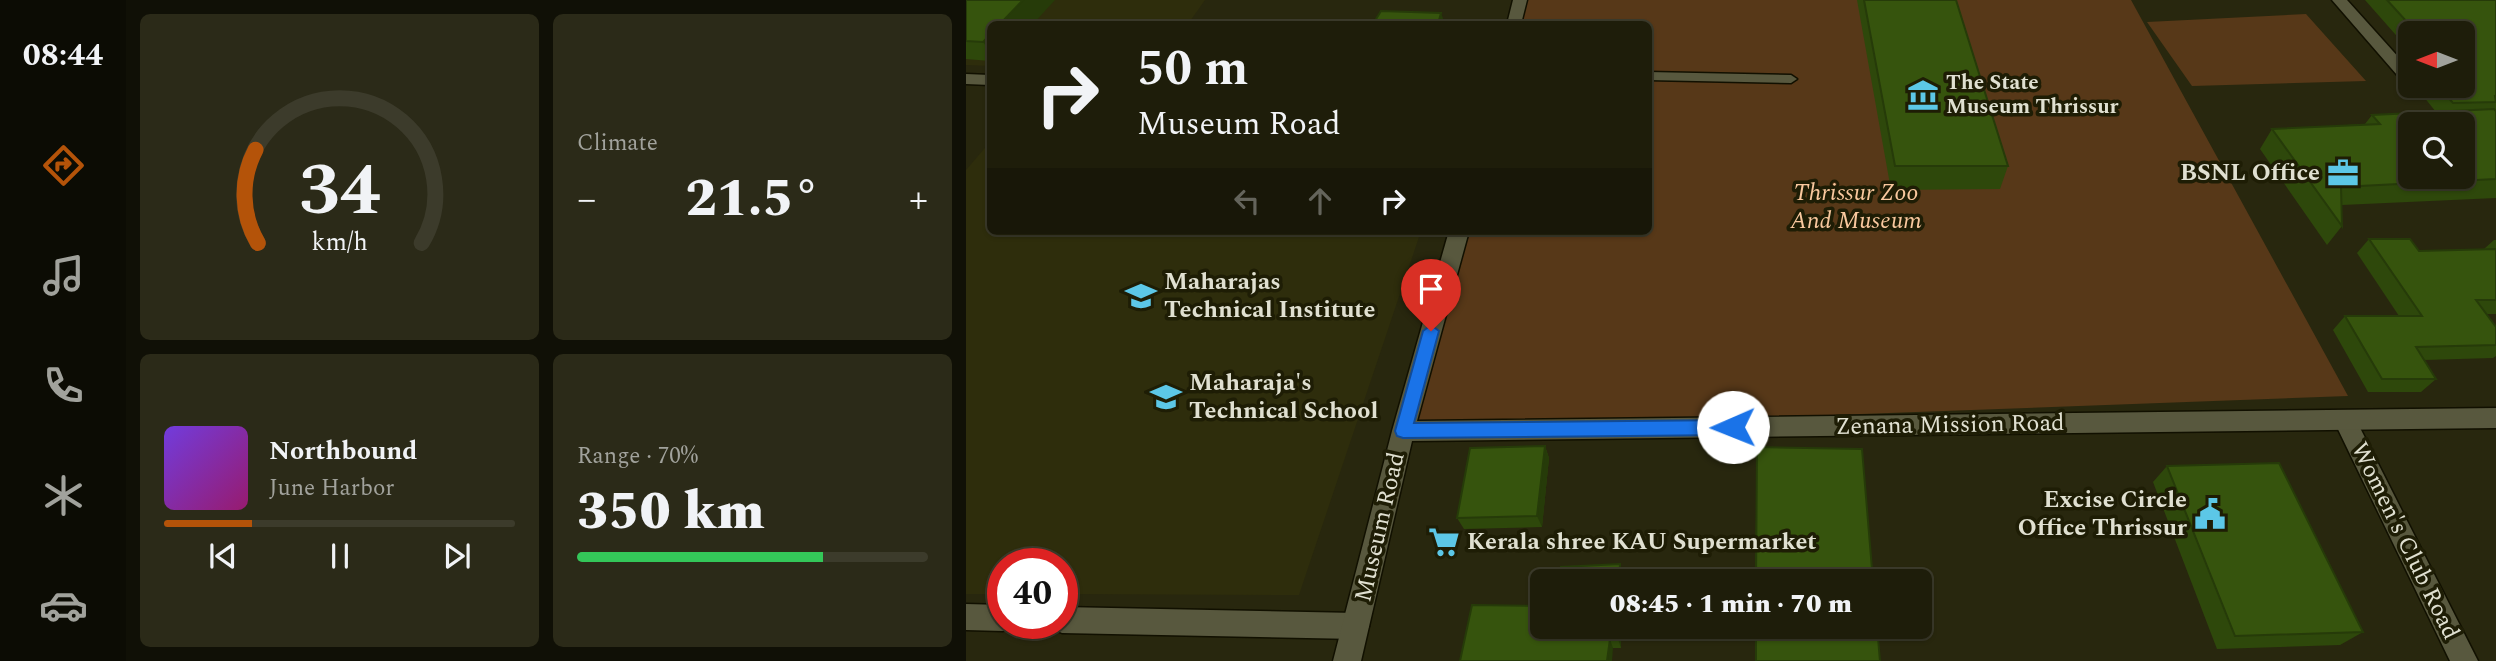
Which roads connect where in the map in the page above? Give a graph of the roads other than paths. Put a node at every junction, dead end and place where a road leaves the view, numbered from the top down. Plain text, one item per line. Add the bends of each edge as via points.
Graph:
1 (1520, 0) edge
2 (2339, 0) edge
3 (1515, 21) edge
4 (2398, 68) edge
5 (1652, 76) edge
6 (966, 79) edge
7 (1791, 79) dead end
8 (987, 80) edge
9 (1458, 235) edge
10 (2496, 418) edge
11 (2345, 421) junction
12 (1403, 431) junction
13 (966, 617) edge
14 (987, 618) edge
15 (1078, 620) edge
16 (1356, 626) junction
17 (1347, 661) edge
18 (2464, 661) edge

1 - 3 street
2 - 4 street
5 - 7 lane
6 - 8 street
9 - 12 street, Museum Road
10 - 11 street, Zenana Mission Road
11 - 12 street, Zenana Mission Road
11 - 18 street, Women's Club Road
12 - 16 street, Museum Road
13 - 14 street
15 - 16 street
16 - 17 street, Museum Road

